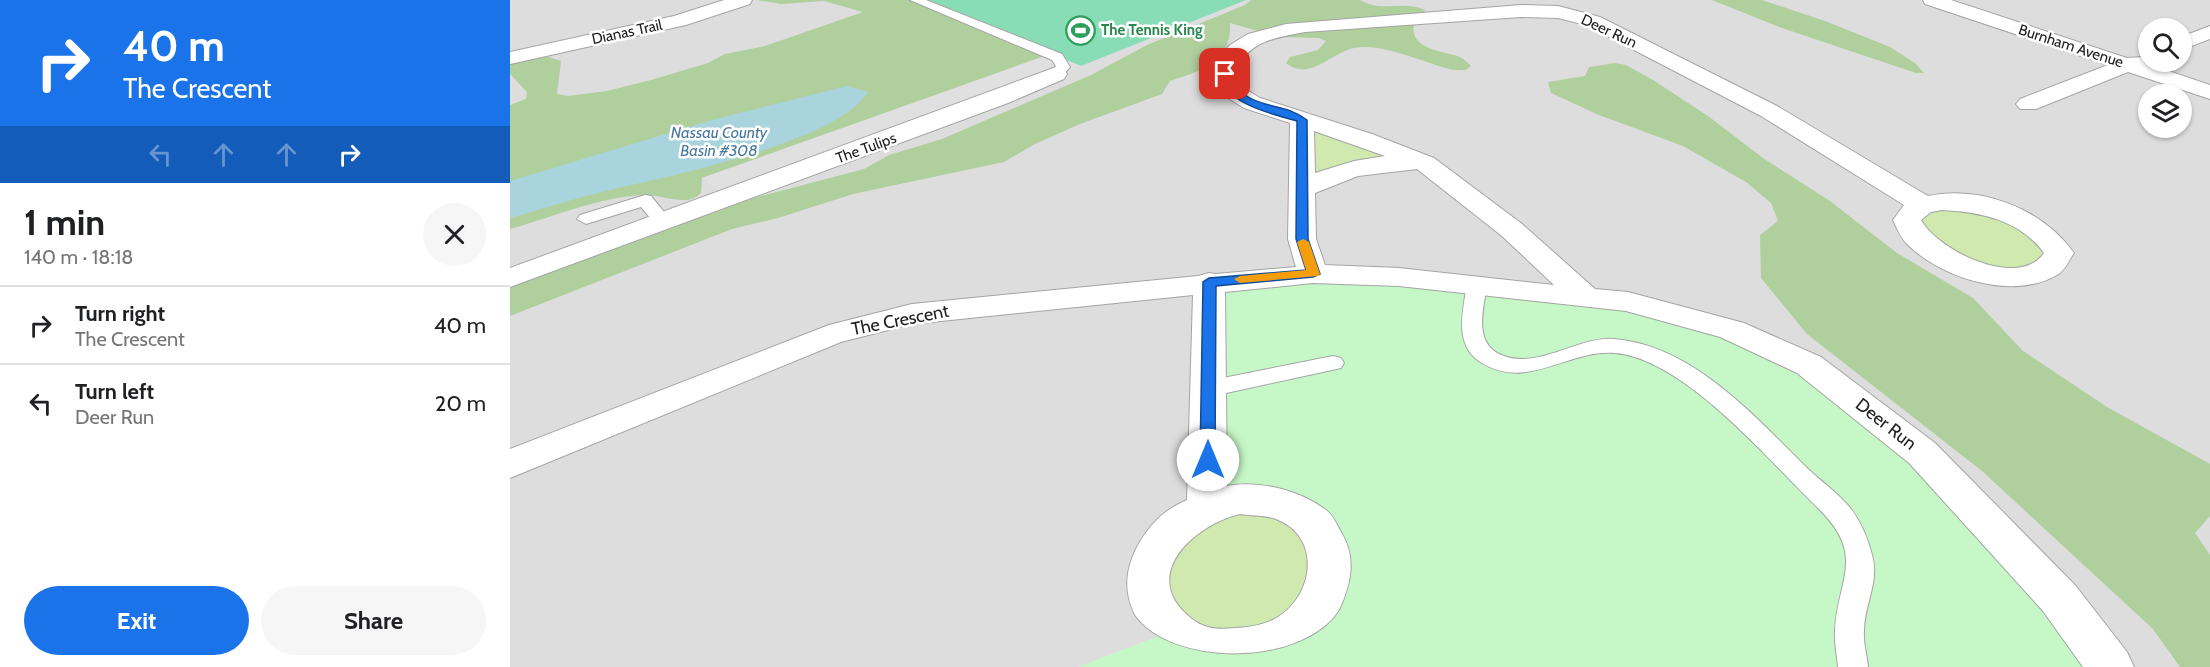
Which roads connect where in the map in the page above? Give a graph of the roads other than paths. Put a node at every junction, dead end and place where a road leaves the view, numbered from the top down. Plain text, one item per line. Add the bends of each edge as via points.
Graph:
1 (743, 0) edge
2 (916, 0) edge
3 (1932, 0) edge
4 (2210, 32) edge
5 (2192, 39) edge
6 (510, 58) edge
7 (2138, 61) edge
8 (2127, 65) junction
9 (1056, 74) joint
10 (2210, 92) edge
11 (2028, 104) dead end
12 (1302, 120) junction
13 (1425, 163) junction
14 (1302, 190) junction
15 (1923, 205) dead end
16 (586, 219) dead end
17 (663, 222) junction
18 (1313, 274) junction
19 (510, 278) edge
20 (1209, 282) junction
21 (1477, 284) junction
22 (1587, 297) junction
23 (1333, 363) dead end
24 (1208, 389) junction
25 (510, 464) edge
26 (1207, 507) dead end
27 (1853, 667) edge
28 (2110, 667) edge

1 - 6 street, Dianas Trail via 696,16
2 - 9 lane, The Tulips via 1057,57 1063,67
3 - 8 street, Burnham Avenue
4 - 5 street
7 - 8 street
8 - 10 street, Burnham Avenue
8 - 11 street
9 - 17 street, The Tulips via 1000,99
12 - 13 street, Deer Run
12 - 14 street
12 - 15 street, Deer Run via 1252,104 1236,93 1225,74 1231,57 1244,46 1275,32 1305,26 1521,11 1558,12 1593,21 1770,111
13 - 14 street via 1365,166 1328,176
13 - 22 street, Deer Run via 1512,230
14 - 18 street via 1302,239
16 - 17 lane via 645,200
17 - 19 street, The Tulips
18 - 20 street, The Crescent
18 - 21 street, Deer Run
20 - 24 street
20 - 25 street, The Crescent via 902,316 829,335
21 - 22 street, Deer Run
21 - 27 lane via 1471,333 1479,351 1491,360 1524,368 1603,345 1661,358 1755,431 1843,518 1861,562 1849,631
22 - 28 street, Deer Run via 1661,309 1732,330 1809,364 1922,453 2059,598
23 - 24 lane
24 - 26 street

